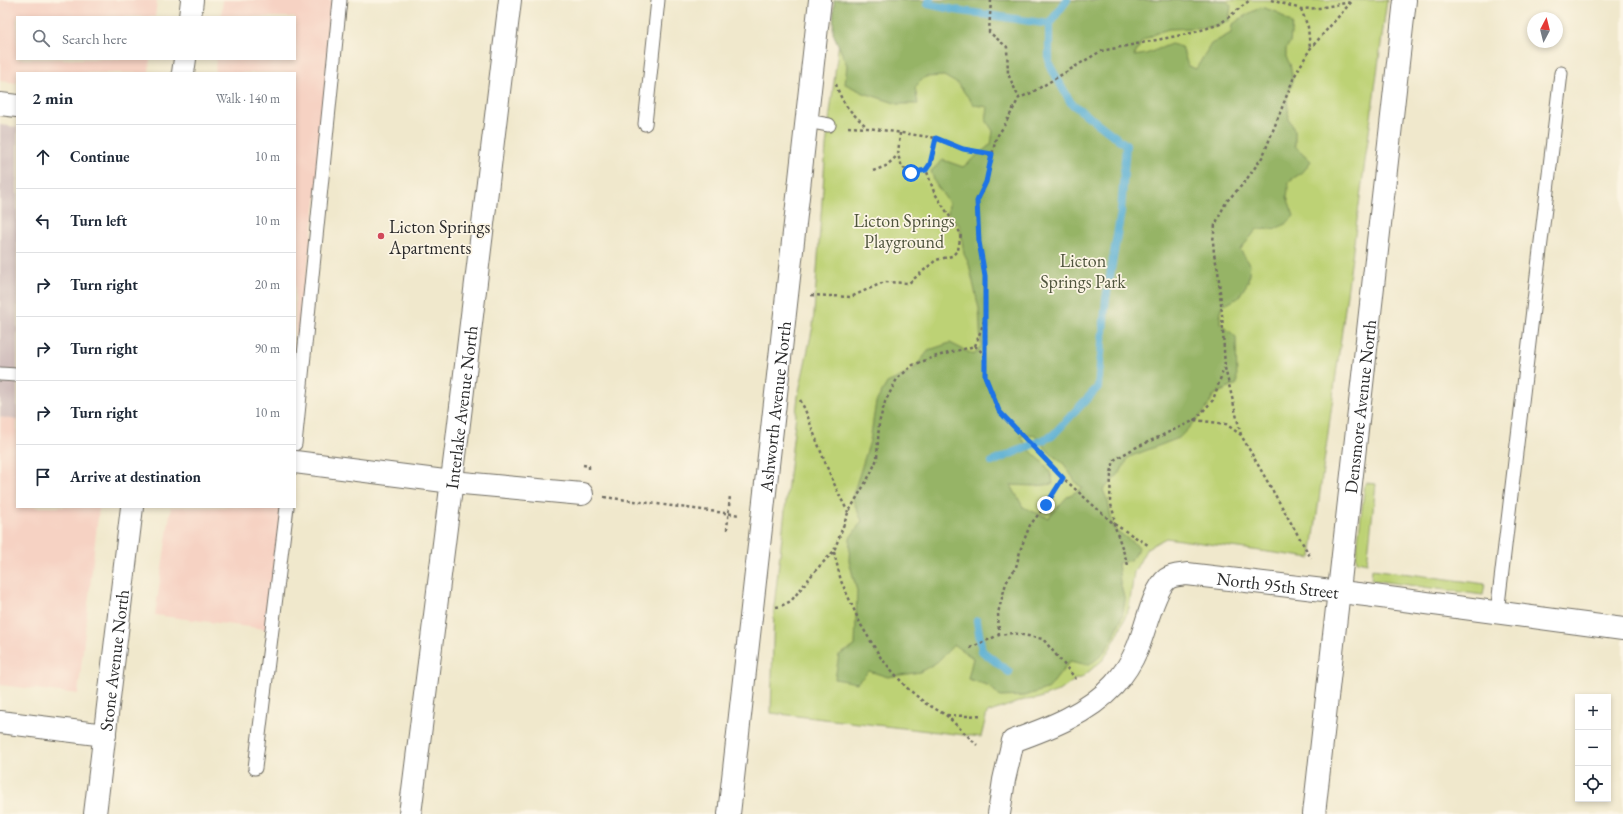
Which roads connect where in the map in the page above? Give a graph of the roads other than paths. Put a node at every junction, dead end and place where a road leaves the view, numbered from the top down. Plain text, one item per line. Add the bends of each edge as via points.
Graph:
1 (192, 0) edge
2 (340, 0) edge
3 (510, 0) edge
4 (658, 0) edge
5 (820, 0) edge
6 (1405, 0) edge
7 (190, 16) edge
8 (185, 60) edge
9 (183, 72) edge
10 (1561, 73) dead end
11 (0, 104) edge
12 (16, 106) edge
13 (807, 121) junction
14 (645, 124) dead end
15 (829, 125) dead end
16 (0, 374) edge
17 (16, 375) edge
18 (296, 434) edge
19 (296, 462) edge
20 (452, 482) junction
21 (582, 494) dead end
22 (132, 508) edge
23 (288, 508) edge
24 (1338, 592) junction
25 (1497, 613) junction
26 (1623, 629) edge
27 (0, 722) edge
28 (105, 735) junction
29 (255, 768) dead end
30 (95, 814) edge
31 (410, 814) edge
32 (729, 814) edge
33 (999, 814) edge
34 (1314, 814) edge

1 - 7 street
2 - 18 lane
3 - 20 street, Interlake Avenue North
4 - 14 lane
5 - 13 street, Ashworth Avenue North
6 - 24 street, Densmore Avenue North
8 - 9 street
10 - 25 lane
11 - 12 street
13 - 15 lane
13 - 32 street, Ashworth Avenue North
16 - 17 lane
19 - 20 street
20 - 21 street
20 - 31 street, Interlake Avenue North
22 - 28 street, Stone Avenue North
23 - 29 lane
24 - 25 street, North 95th Street
24 - 33 street, North 95th Street via 1187,574 1168,578 1155,598 1137,651 1104,696 1074,716 1013,741
24 - 34 street, Densmore Avenue North
25 - 26 street, North 95th Street
27 - 28 street
28 - 30 street, Stone Avenue North

